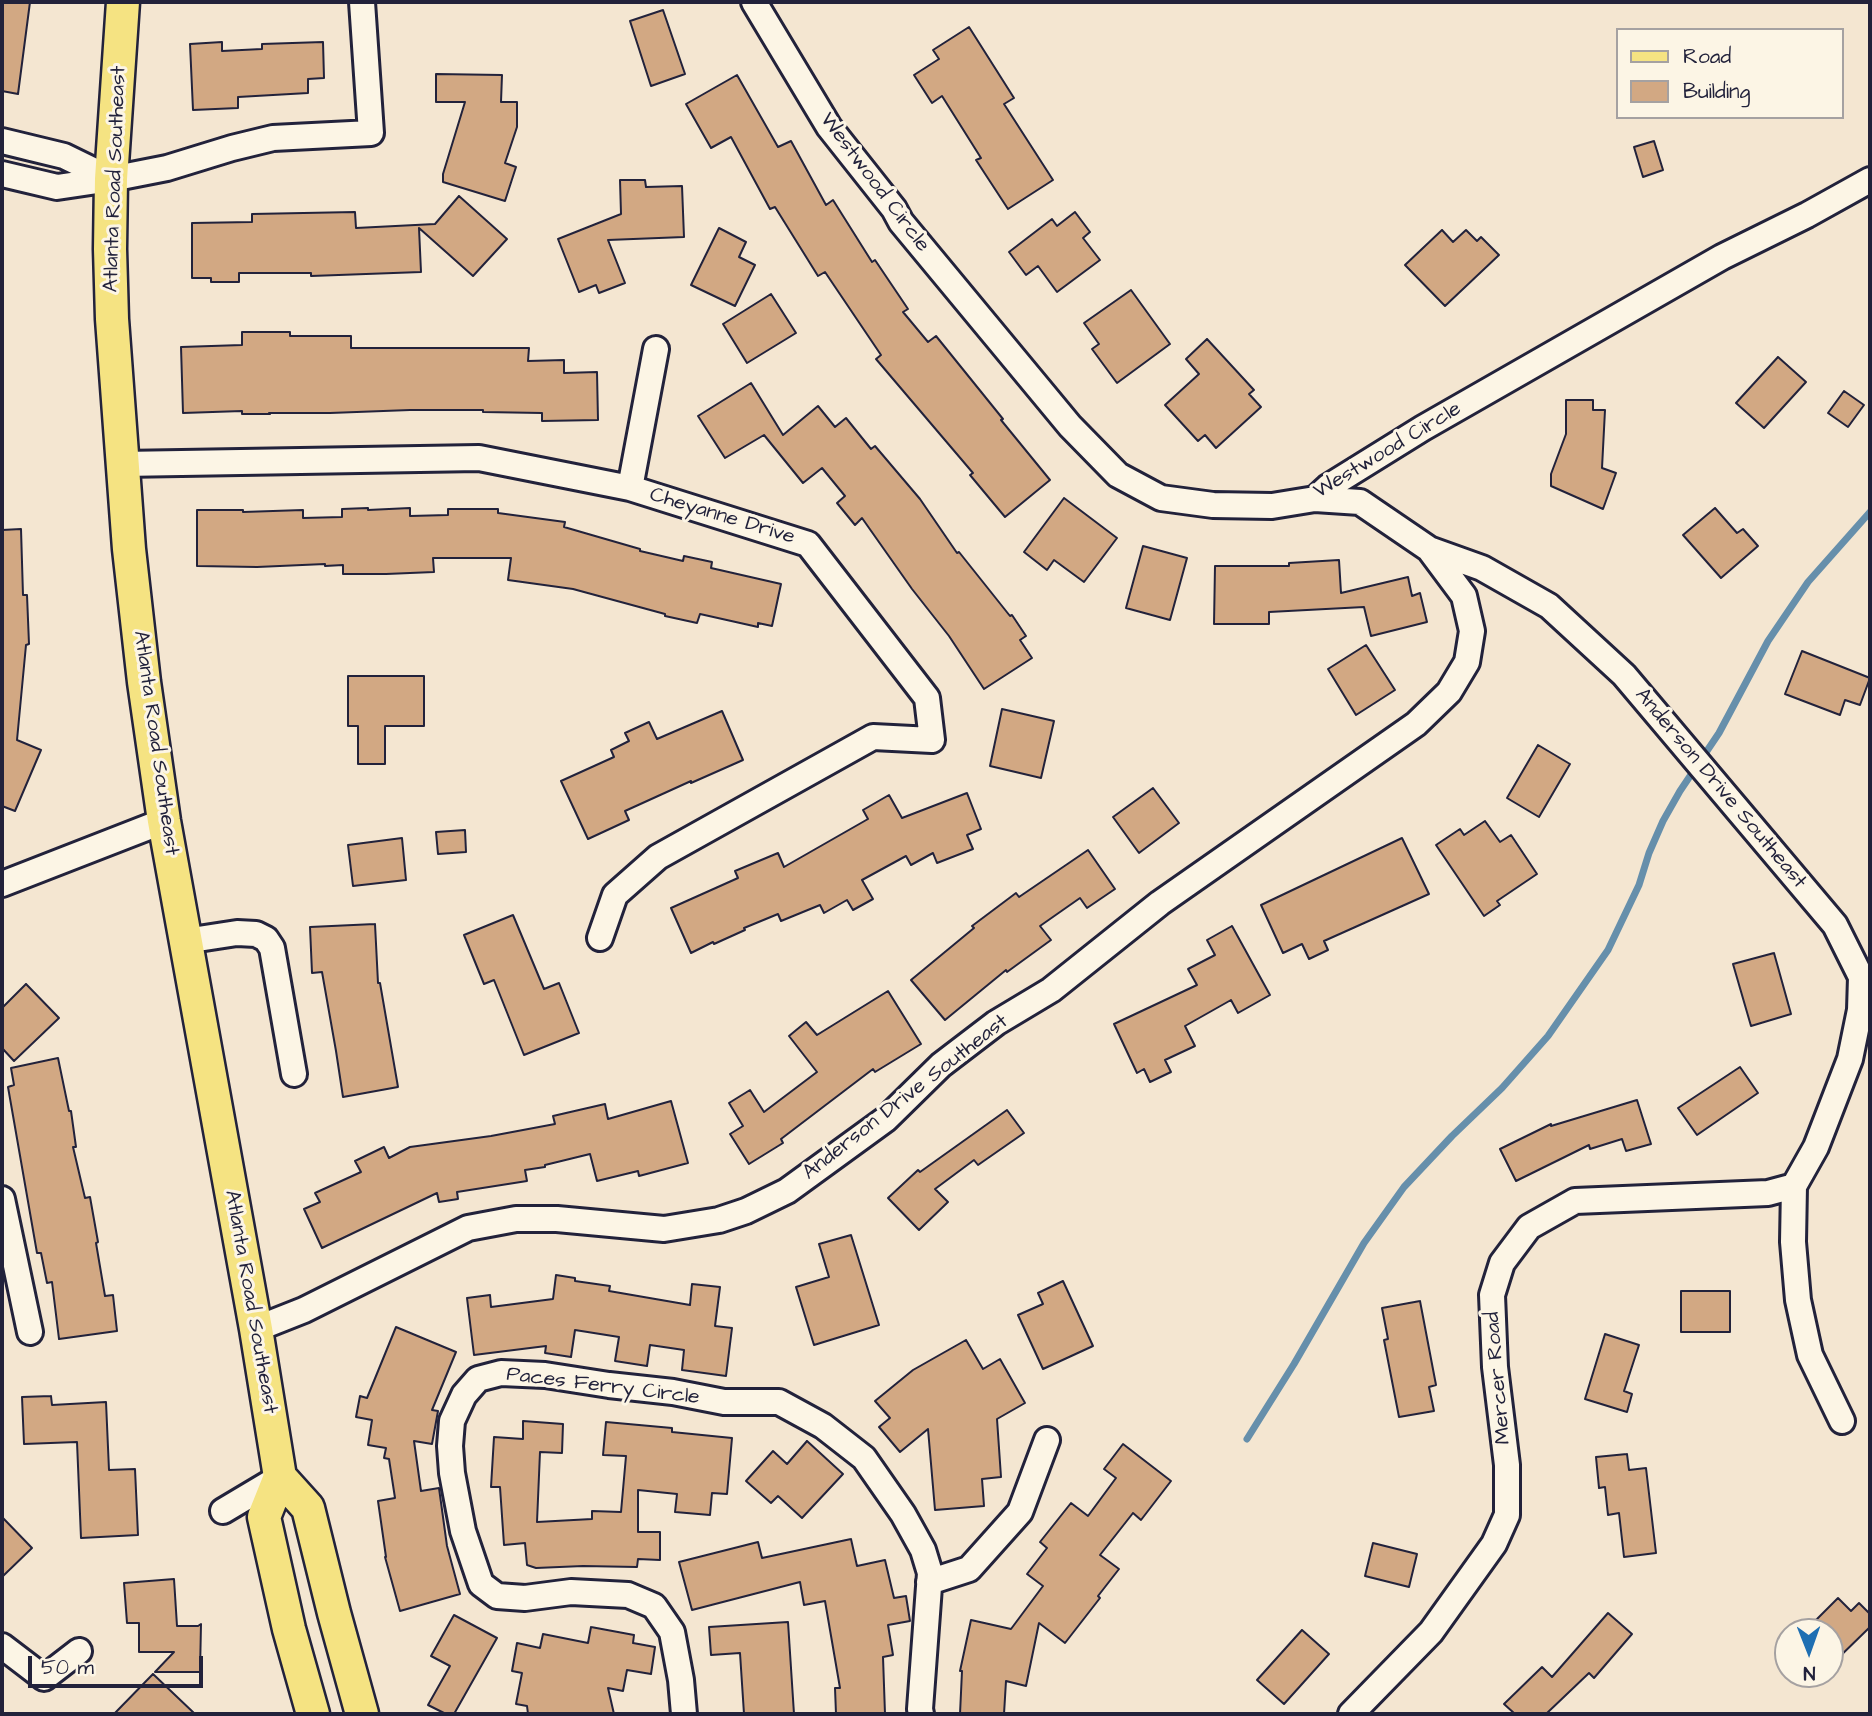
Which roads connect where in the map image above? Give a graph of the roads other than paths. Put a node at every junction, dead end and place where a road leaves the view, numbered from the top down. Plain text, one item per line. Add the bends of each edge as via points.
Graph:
1 (123, 2) edge
2 (362, 2) edge
3 (754, 2) edge
4 (2, 141) edge
5 (2, 174) edge
6 (111, 179) junction
7 (1870, 180) edge
8 (656, 349) dead end
9 (121, 464) junction
10 (629, 488) junction
11 (1315, 499) junction
12 (1429, 549) junction
13 (164, 821) junction
14 (2, 884) edge
15 (600, 937) dead end
16 (185, 941) junction
17 (1866, 978) edge
18 (294, 1074) dead end
19 (1794, 1186) junction
20 (2, 1199) edge
21 (256, 1329) junction
22 (30, 1332) dead end
23 (1842, 1420) dead end
24 (1047, 1440) dead end
25 (280, 1477) junction
26 (223, 1511) dead end
27 (929, 1582) junction
28 (2, 1646) edge
29 (79, 1651) dead end
30 (313, 1714) edge
31 (362, 1714) edge
32 (684, 1714) edge
33 (921, 1714) edge
34 (1351, 1714) edge

1 - 6 main road, Atlanta Road Southeast
2 - 6 street via 372,133 273,138
3 - 11 street, Westwood Circle via 829,127 901,222 1070,426 1118,475 1161,498 1200,504 1272,506
4 - 6 street via 64,156
5 - 6 street via 57,187
6 - 9 main road, Atlanta Road Southeast via 112,319
7 - 11 street, Westwood Circle via 1722,257 1423,428
8 - 10 street
9 - 10 street, Cheyanne Drive via 479,458
9 - 13 main road, Atlanta Road Southeast
10 - 15 street, Cheyanne Drive via 808,544 927,698 932,740 873,737 658,857 615,895
11 - 12 street, Anderson Drive Southeast via 1360,502
12 - 17 street, Anderson Drive Southeast via 1482,568 1549,606 1624,675 1835,925
12 - 21 street, Anderson Drive Southeast via 1464,596 1472,631 1466,662 1449,692 1416,724 1160,903 1051,990 996,1023 941,1065 886,1119 787,1191 719,1220 664,1229 557,1219 516,1219 468,1228
13 - 14 street
13 - 16 main road, Atlanta Road Southeast
16 - 18 street via 237,933 266,939 272,948
16 - 21 main road, Atlanta Road Southeast
17 - 19 street, Anderson Drive Southeast via 1850,1059 1816,1147
19 - 23 street via 1798,1300 1810,1355
19 - 34 street, Mercer Road via 1768,1193 1575,1201 1529,1227 1502,1263 1492,1295 1507,1515 1494,1544 1431,1632
20 - 22 street
21 - 25 main road, Atlanta Road Southeast
24 - 27 street via 1020,1512 969,1569
25 - 26 street
25 - 30 main road via 264,1517
25 - 31 main road via 308,1508
27 - 32 street, Paces Ferry Circle via 923,1550 864,1458 823,1426 779,1402 724,1402 545,1376 501,1373 478,1379 452,1421 450,1446 463,1531 481,1584 497,1596 628,1595 654,1606 672,1632
27 - 33 street, Paces Ferry Circle
28 - 29 street via 44,1678

